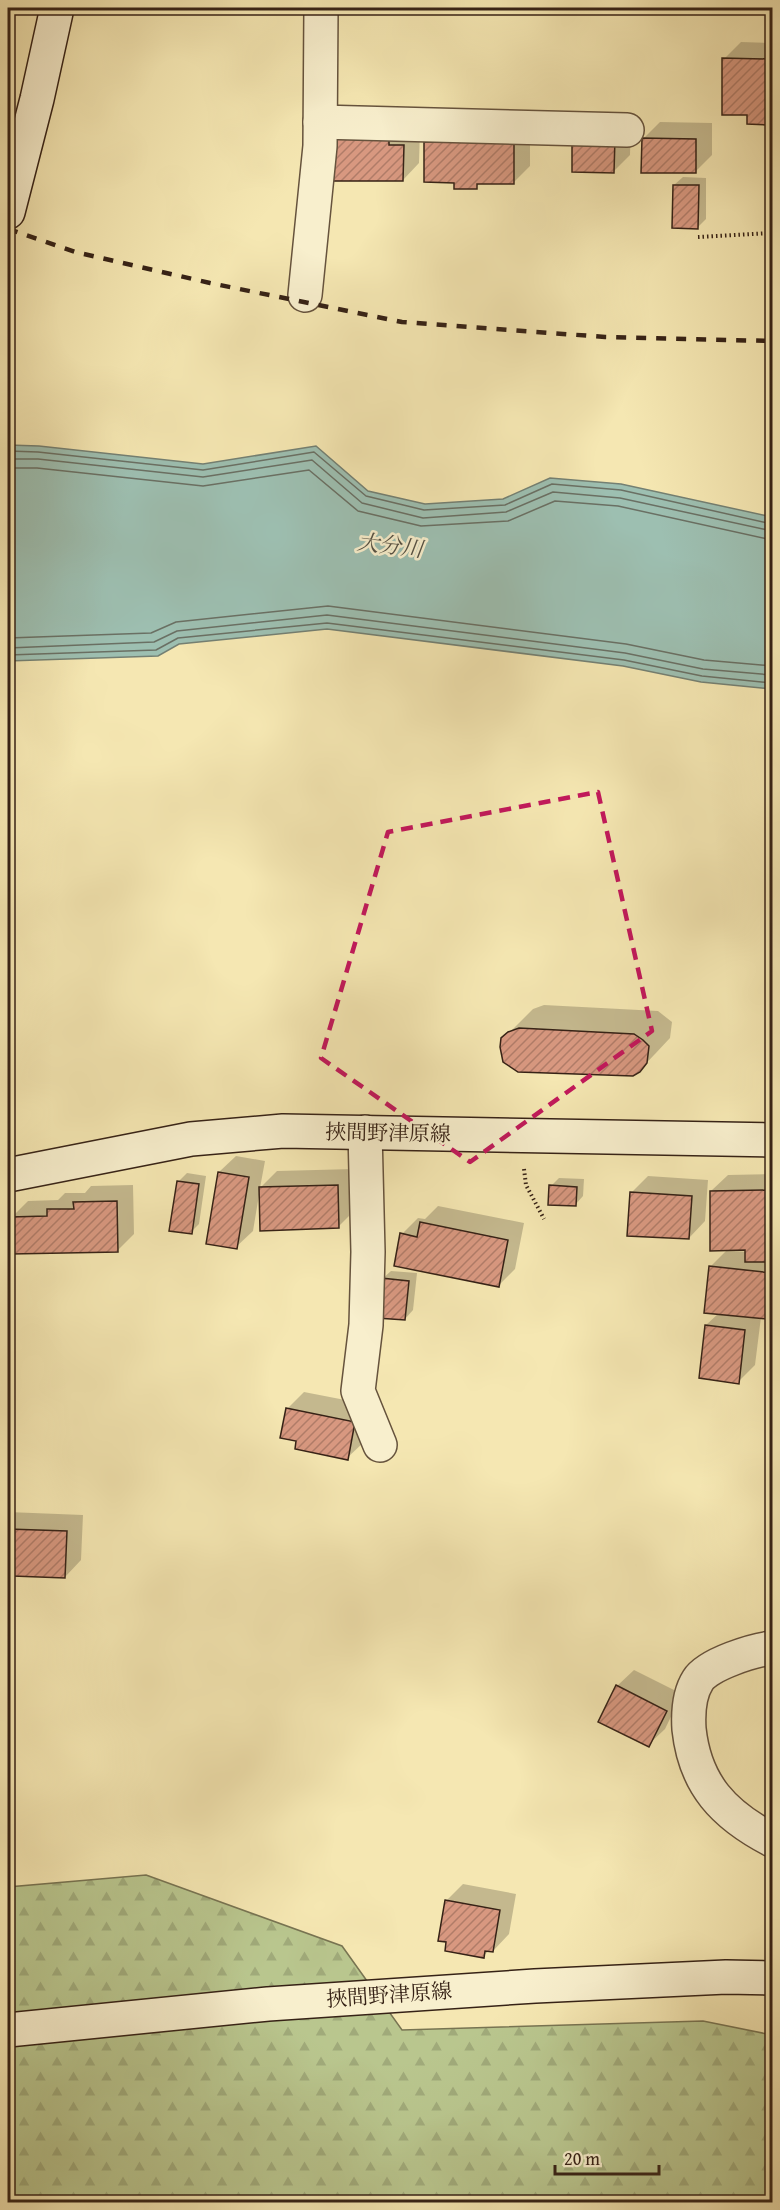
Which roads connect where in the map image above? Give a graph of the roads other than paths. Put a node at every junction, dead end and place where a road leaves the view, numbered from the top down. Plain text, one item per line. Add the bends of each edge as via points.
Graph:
1 (57, 8) edge
2 (321, 8) edge
3 (320, 122) junction
4 (627, 130) dead end
5 (8, 212) edge
6 (305, 295) dead end
7 (365, 1132) junction
8 (772, 1140) edge
9 (8, 1175) edge
10 (380, 1445) dead end
11 (772, 1648) edge
12 (772, 1840) edge
13 (772, 1978) edge
14 (8, 2030) edge

1 - 5 main road
2 - 3 main road
3 - 4 main road
3 - 6 main road
7 - 8 main road, 挾間野津原線
7 - 9 main road, 挾間野津原線 via 283,1131 201,1138
7 - 10 main road via 368,1252 366,1325 358,1390
11 - 12 main road via 713,1667 698,1678 688,1715 691,1749 709,1788 741,1822
13 - 14 main road, 挾間野津原線 via 715,1977 399,1994

